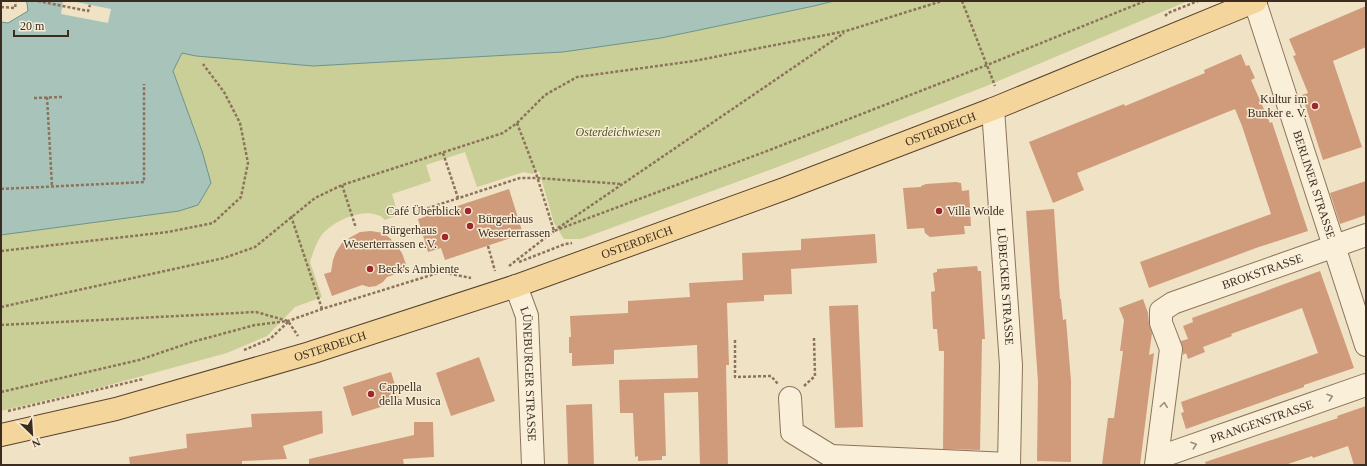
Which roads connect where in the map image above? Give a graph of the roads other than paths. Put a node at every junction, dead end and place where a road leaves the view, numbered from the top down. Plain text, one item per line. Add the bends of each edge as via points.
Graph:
1 (1255, 1) edge
2 (998, 107) junction
3 (1366, 235) edge
4 (1334, 247) junction
5 (513, 276) junction
6 (1366, 345) edge
7 (1366, 385) edge
8 (790, 398) road end
9 (1, 435) edge
10 (1156, 461) edge
11 (1009, 464) edge
12 (533, 465) edge

1 - 2 main road, OSTERDEICH
1 - 4 street, BERLINER STRASSE
2 - 5 main road, OSTERDEICH via 784,189
2 - 11 street, LÜBECKER STRASSE via 1011,365
3 - 4 street, BROKSTRASSE
4 - 6 street, BERLINER STRASSE
10 -> 4 street, BROKSTRASSE via 1171,349 1162,323 1161,311 1174,303
5 - 9 main road, OSTERDEICH via 310,353 116,409
5 - 12 street, LÜNEBURGER STRASSE via 527,316
10 -> 7 street, PRANGENSTRASSE
8 - 11 street via 792,432 831,456

